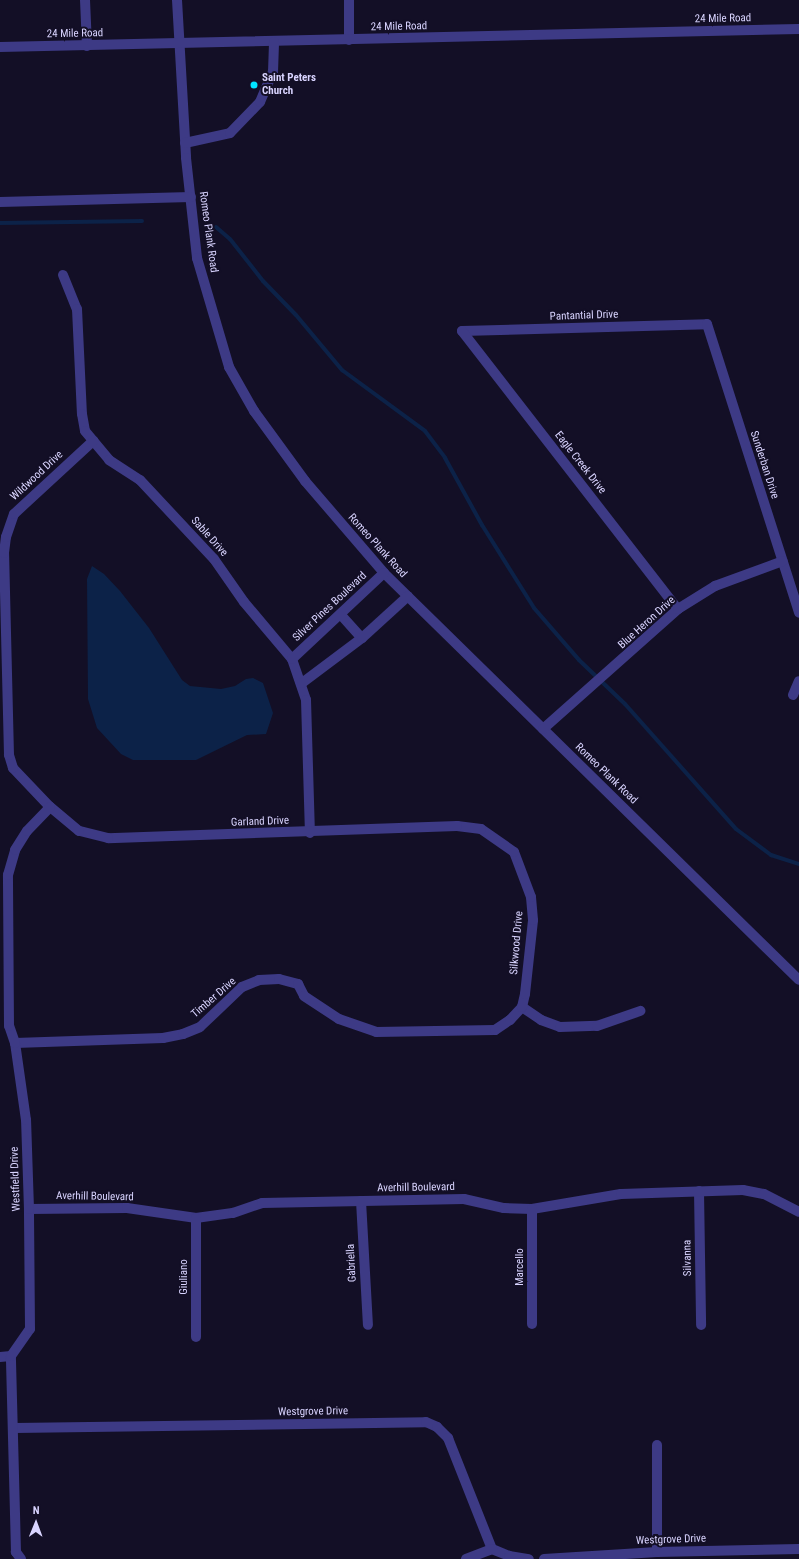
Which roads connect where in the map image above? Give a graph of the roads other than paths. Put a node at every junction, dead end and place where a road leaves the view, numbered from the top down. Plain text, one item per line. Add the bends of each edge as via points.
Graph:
1 (85, 0) edge
2 (177, 0) edge
3 (349, 0) edge
4 (799, 29) edge
5 (349, 40) junction
6 (274, 42) junction
7 (180, 45) junction
8 (87, 46) junction
9 (0, 47) edge
10 (185, 143) junction
11 (190, 197) junction
12 (0, 202) edge
13 (63, 275) dead end
14 (707, 324) joint
15 (462, 331) joint
16 (93, 441) junction
17 (782, 561) junction
18 (384, 573) junction
19 (408, 596) junction
20 (678, 609) junction
21 (799, 612) edge
22 (341, 615) junction
23 (362, 638) junction
24 (292, 659) junction
25 (799, 681) edge
26 (302, 683) junction
27 (793, 696) dead end
28 (543, 729) junction
29 (50, 807) junction
30 (481, 829) joint
31 (310, 832) junction
32 (799, 980) edge
33 (522, 1007) junction
34 (640, 1011) dead end
35 (15, 1043) junction
36 (699, 1191) junction
37 (361, 1201) junction
38 (29, 1208) junction
39 (532, 1210) junction
40 (799, 1212) edge
41 (196, 1218) junction
42 (532, 1324) dead end
43 (368, 1325) dead end
44 (701, 1325) dead end
45 (196, 1337) dead end
46 (11, 1356) junction
47 (0, 1357) edge
48 (15, 1428) junction
49 (657, 1445) dead end
50 (492, 1549) junction
51 (799, 1549) edge
52 (657, 1552) junction
53 (21, 1559) edge
54 (466, 1559) edge
55 (529, 1559) edge
56 (544, 1559) edge

1 - 8 street
2 - 7 street, Romeo Plank Road
3 - 5 street
4 - 5 street, 24 Mile Road
5 - 6 street, 24 Mile Road
6 - 7 street, 24 Mile Road
6 - 10 street via 273,72 260,102 230,133
7 - 8 street, 24 Mile Road
7 - 10 street, Romeo Plank Road
8 - 9 street, 24 Mile Road
10 - 11 street, Romeo Plank Road
11 - 12 street
11 - 18 street, Romeo Plank Road via 197,258 229,367 254,411 305,481
13 - 16 street, Sable Drive via 77,309 82,414 85,431
14 - 15 street, Pantantial Drive
14 - 17 street, Sunderban Drive
15 - 20 street, Eagle Creek Drive
16 - 24 street, Sable Drive via 109,460 140,480 214,559 244,602
16 - 29 street, Wildwood Drive via 14,514 6,543 10,755 13,768
17 - 20 street, Blue Heron Drive via 715,586
17 - 21 street, Sunderban Drive
18 - 19 street, Romeo Plank Road
18 - 22 street, Silver Pines Boulevard
19 - 23 street
19 - 28 street, Romeo Plank Road
20 - 28 street, Blue Heron Drive
22 - 23 street
22 - 24 street, Silver Pines Boulevard
23 - 26 street
24 - 26 street, Sable Drive
25 - 27 street
26 - 31 street, Sable Drive via 306,700
28 - 32 street, Romeo Plank Road
29 - 31 street, Garland Drive via 79,831 108,838
29 - 35 street, Westfield Drive via 27,831 15,850 8,875 9,1026
30 - 31 street, Garland Drive via 457,826
30 - 33 street, Silkwood Drive via 514,852 531,897 533,920
33 - 34 street via 541,1020 560,1027 597,1026
33 - 35 street, Timber Drive via 510,1020 495,1030 376,1032 339,1019 304,996 298,984 279,979 259,980 242,987 200,1027 183,1034 163,1038
35 - 38 street, Westfield Drive via 26,1120
36 - 39 street, Averhill Boulevard via 591,1198
36 - 40 street, Averhill Boulevard via 743,1190 764,1194
36 - 44 street, Silvanna
37 - 39 street, Averhill Boulevard via 464,1199 504,1208
37 - 41 street, Averhill Boulevard via 262,1203 233,1213
37 - 43 street, Gabriella
38 - 41 street, Averhill Boulevard via 127,1208
38 - 46 street, Westfield Drive via 30,1329
39 - 42 street, Marcello
41 - 45 street, Giuliano
46 - 47 street
46 - 48 street
48 - 50 street, Westgrove Drive via 426,1422 437,1427 448,1438
48 - 53 street via 16,1552
49 - 52 street
50 - 54 street
50 - 55 street via 509,1556
51 - 52 street, Westgrove Drive
52 - 56 street, Westgrove Drive

